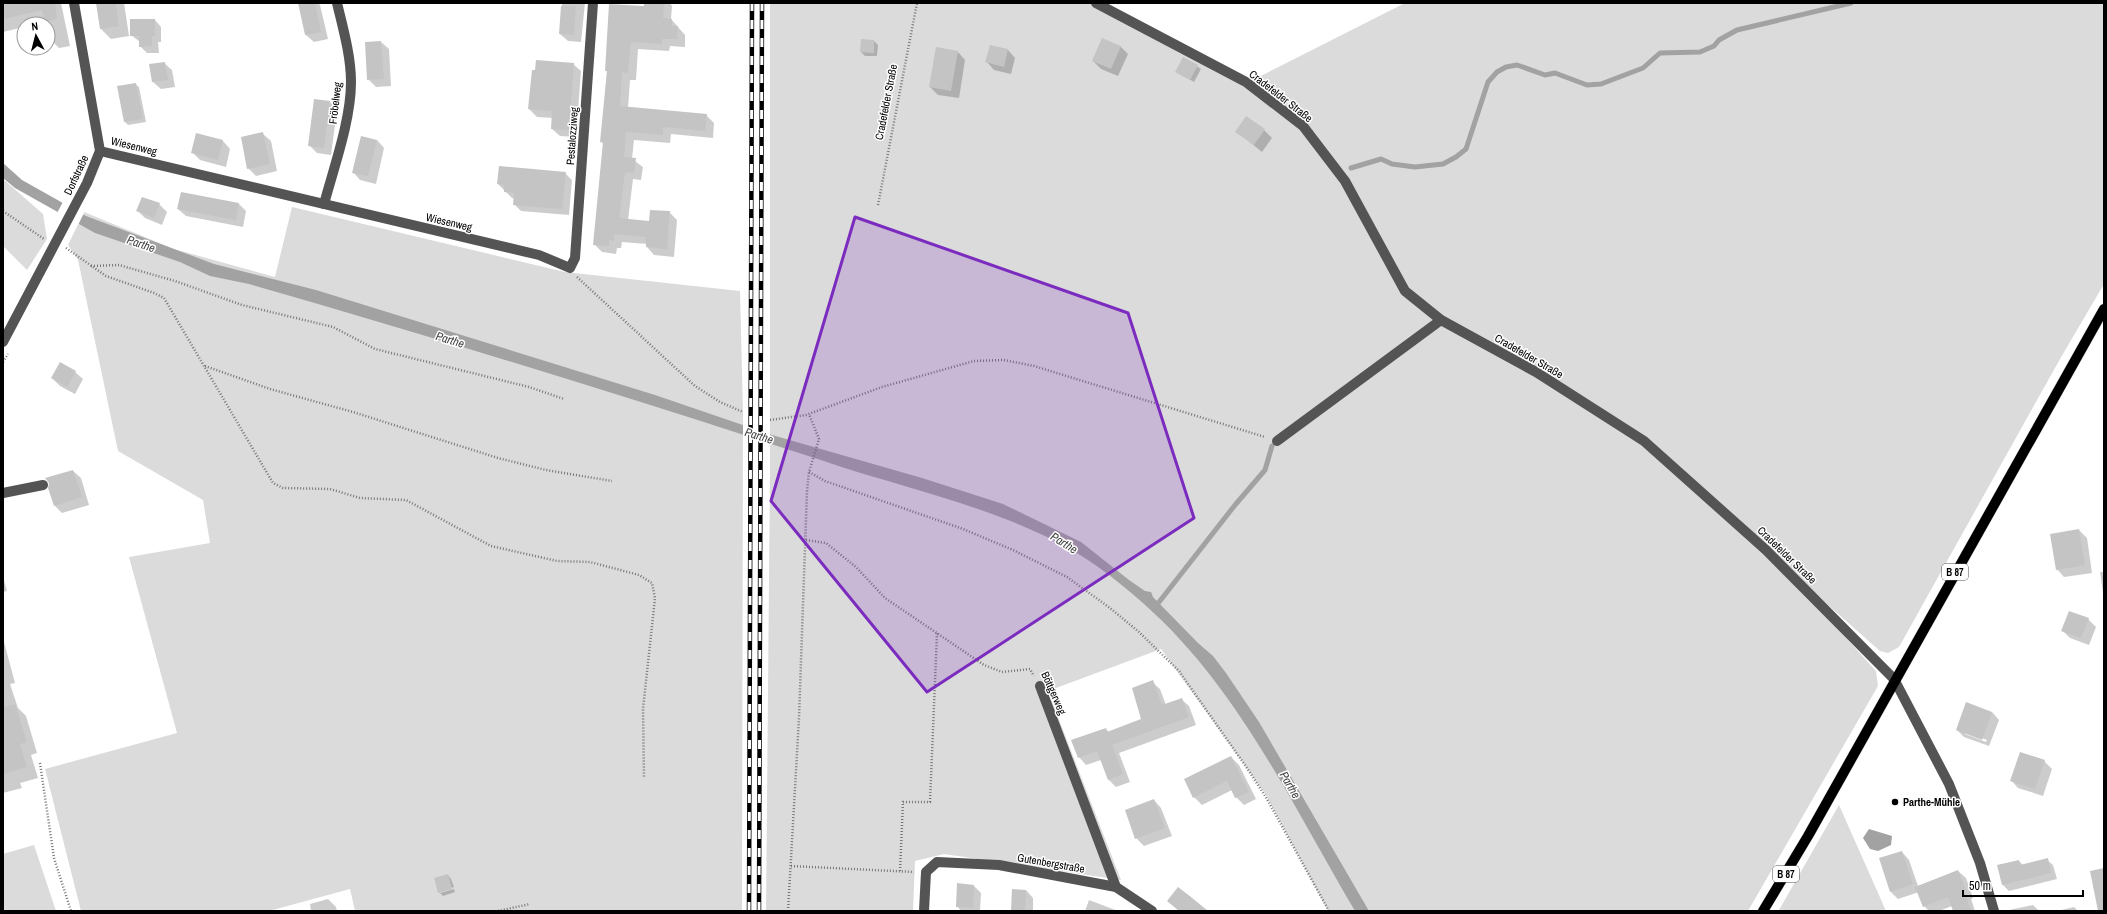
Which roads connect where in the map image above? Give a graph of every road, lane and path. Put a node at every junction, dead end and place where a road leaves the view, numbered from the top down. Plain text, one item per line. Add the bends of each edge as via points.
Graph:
1 (74, 3) edge
2 (337, 3) edge
3 (593, 3) edge
4 (917, 3) edge
5 (1096, 3) edge
6 (100, 151) junction
7 (324, 204) junction
8 (878, 205) dead end
9 (3, 211) edge
10 (56, 244) junction
11 (91, 266) junction
12 (570, 268) junction
13 (2104, 309) edge
14 (1442, 320) junction
15 (3, 342) edge
16 (204, 366) junction
17 (564, 399) dead end
18 (743, 412) dead end
19 (809, 414) junction
20 (770, 420) dead end
21 (1277, 441) joint
22 (809, 472) junction
23 (612, 481) dead end
24 (43, 485) dead end
25 (3, 494) edge
26 (806, 540) junction
27 (937, 633) junction
28 (1894, 679) junction
29 (1040, 686) joint
30 (40, 763) dead end
31 (644, 777) dead end
32 (791, 866) junction
33 (900, 871) junction
34 (926, 872) junction
35 (1116, 887) junction
36 (530, 904) dead end
37 (71, 911) edge
38 (498, 911) edge
39 (788, 911) edge
40 (924, 911) edge
41 (1152, 911) edge
42 (1329, 911) edge
43 (1763, 911) edge
44 (1994, 911) edge

1 - 6 street, Dorfstraße
2 - 7 street, Fröbelweg via 345,36 351,82 345,125
3 - 12 street, Pestalozziweg via 575,258
4 - 8 path, Cradefelder Straße
5 - 14 street, Cradefelder Straße via 1246,82 1303,126 1345,181 1405,291
6 - 7 street, Wiesenweg
6 - 10 street, Dorfstraße via 88,183
7 - 12 street, Wiesenweg via 539,255
9 - 10 path
10 - 11 path
10 - 15 street, Dorfstraße
11 - 16 path via 106,276 164,298
11 - 17 path via 119,265 175,281 242,305 332,327 375,350 530,387
12 - 18 path via 607,306 695,386 720,402
13 - 28 main road, B 87
14 - 21 street
14 - 28 street, Cradefelder Straße via 1536,372 1644,441 1766,550
16 - 23 path via 498,458 546,470
16 - 31 path via 273,483 283,488 330,489 360,498 406,500 491,546 558,560 590,562 638,575 652,583 655,598 643,709
19 - 20 path
19 - 21 path via 882,387 974,362 1004,360 1034,366
19 - 22 path via 819,439
22 - 26 path
22 - 42 path via 1013,550 1066,577 1139,632 1179,671 1231,745 1267,799
24 - 25 street
26 - 27 path, Böttgerweg via 826,544 856,567 885,598
26 - 32 path
27 - 29 path, Böttgerweg via 984,665 1002,672 1030,669
27 - 33 path via 930,802 903,802
28 - 43 main road, B 87 via 1808,836
28 - 44 street, Cradefelder Straße via 1950,784 1980,863
29 - 35 street, Böttgerweg
30 - 37 path via 54,858
32 - 33 path
32 - 39 path
33 - 34 path
34 - 35 street, Gutenbergstraße via 937,862 999,865
34 - 40 street
35 - 41 street, Gutenbergstraße
36 - 38 path

